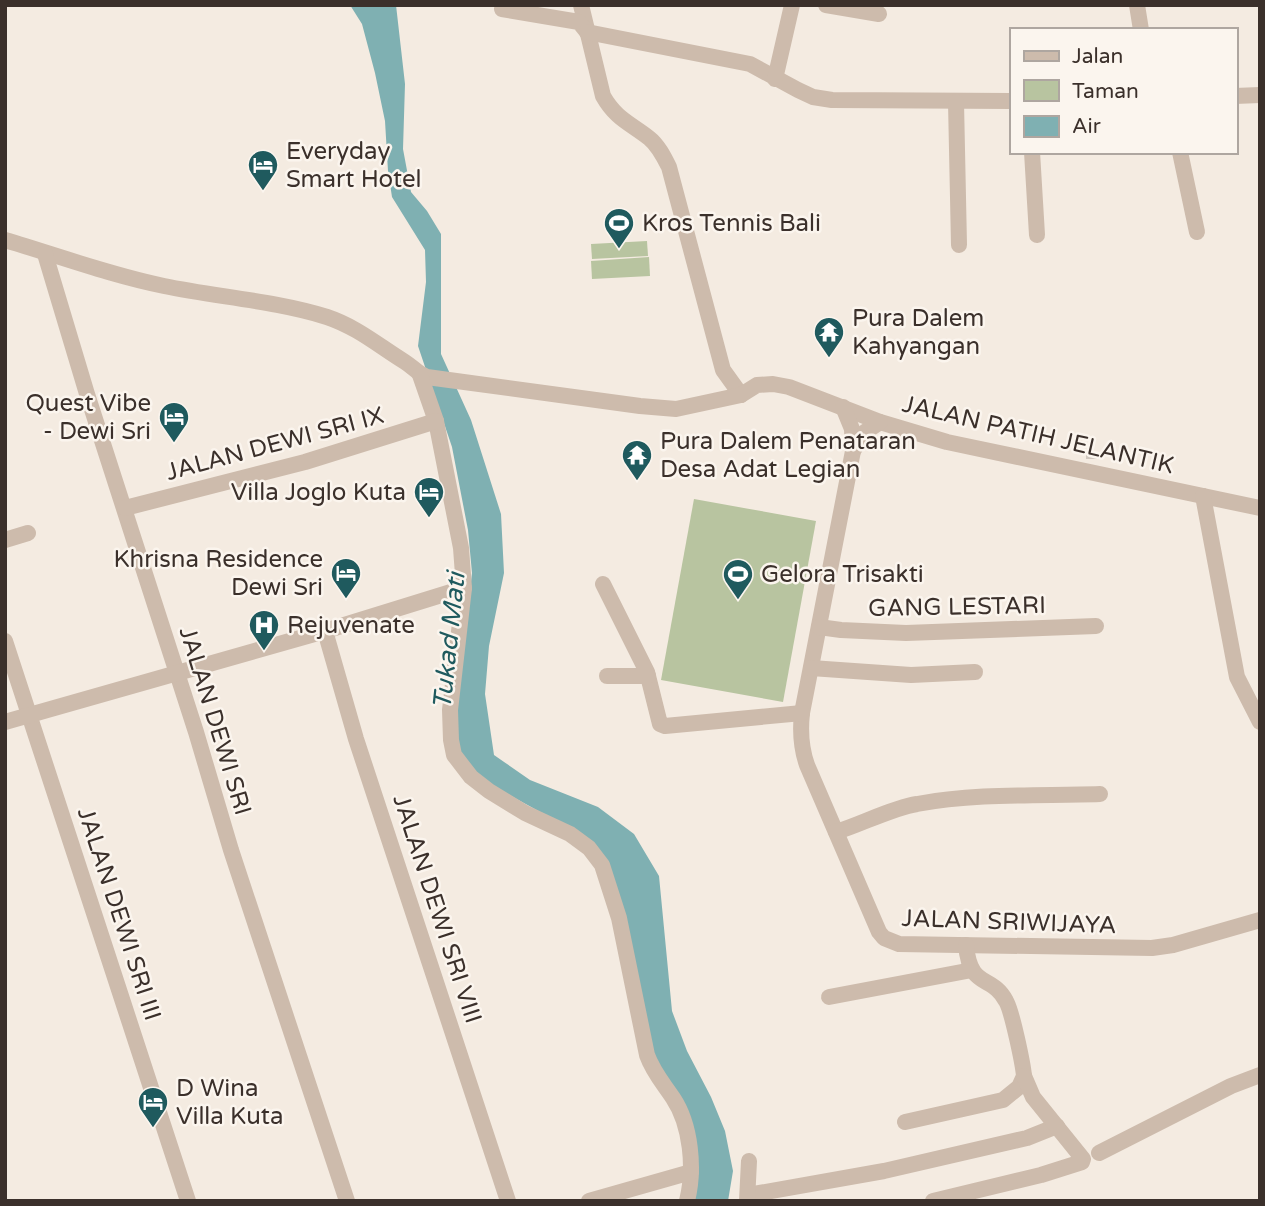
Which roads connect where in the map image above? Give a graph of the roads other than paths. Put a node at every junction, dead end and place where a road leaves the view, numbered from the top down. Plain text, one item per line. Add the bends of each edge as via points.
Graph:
1 (581, 5) edge
2 (792, 5) edge
3 (826, 5) edge
4 (1137, 5) edge
5 (502, 9) dead end
6 (879, 14) dead end
7 (1141, 28) edge
8 (587, 32) junction
9 (775, 79) junction
10 (1260, 95) edge
11 (1237, 96) edge
12 (1010, 101) edge
13 (956, 102) junction
14 (1032, 154) edge
15 (1180, 154) edge
16 (1197, 232) dead end
17 (1037, 235) dead end
18 (5, 240) edge
19 (959, 245) dead end
20 (45, 254) junction
21 (66, 261) junction
22 (51, 273) junction
23 (424, 376) junction
24 (741, 395) junction
25 (843, 407) junction
26 (436, 421) junction
27 (880, 422) junction
28 (853, 451) junction
29 (1203, 496) junction
30 (125, 508) junction
31 (1260, 508) edge
32 (28, 533) dead end
33 (5, 540) edge
34 (603, 584) dead end
35 (464, 588) junction
36 (1096, 626) dead end
37 (820, 627) junction
38 (325, 631) junction
39 (5, 642) edge
40 (811, 668) junction
41 (975, 672) dead end
42 (177, 673) junction
43 (607, 676) dead end
44 (648, 676) junction
45 (1254, 699) edge
46 (802, 713) junction
47 (30, 715) junction
48 (5, 722) edge
49 (1260, 722) edge
50 (1100, 794) dead end
51 (836, 832) junction
52 (1260, 920) edge
53 (966, 945) junction
54 (972, 970) junction
55 (829, 997) dead end
56 (1260, 1075) edge
57 (1024, 1076) junction
58 (905, 1122) dead end
59 (1057, 1126) junction
60 (1099, 1153) dead end
61 (749, 1161) dead end
62 (691, 1172) junction
63 (748, 1198) edge
64 (188, 1201) edge
65 (346, 1201) edge
66 (509, 1201) edge
67 (589, 1201) edge
68 (687, 1201) edge
69 (933, 1201) edge

1 - 8 street
2 - 9 street
3 - 6 street
4 - 7 street
5 - 8 street via 579,22
8 - 9 street via 732,59 763,69
8 - 24 street via 610,109 651,139 669,167 723,370
9 - 13 street via 813,97 832,100
10 - 11 street
12 - 13 street
13 - 19 street
14 - 17 street
15 - 16 street
18 - 20 street, JALAN PATIH JELANTIK
20 - 21 street, JALAN PATIH JELANTIK
20 - 22 street, JALAN DEWI SRI
21 - 22 street via 54,265
21 - 23 street, JALAN PATIH JELANTIK via 125,278 330,318 365,335
22 - 30 street, JALAN DEWI SRI
23 - 24 street, JALAN PATIH JELANTIK via 659,408 692,407
23 - 26 street
24 - 25 street, JALAN PATIH JELANTIK via 757,385 773,384
25 - 27 street, JALAN PATIH JELANTIK
25 - 28 street, JALAN SRIWIJAYA via 852,429
26 - 30 street, JALAN DEWI SRI IX via 305,462
26 - 35 street via 461,548
27 - 28 street, JALAN SRIWIJAYA via 864,432
27 - 29 street, JALAN PATIH JELANTIK via 947,442 1093,466
28 - 37 street, JALAN SRIWIJAYA
29 - 31 street, JALAN PATIH JELANTIK
29 - 45 street via 1237,677
30 - 42 street, JALAN DEWI SRI
32 - 33 street
34 - 44 street
35 - 38 street
35 - 62 street via 450,710 454,755 489,791 570,834 589,848 602,866 619,918 647,1055 679,1109
36 - 37 street, GANG LESTARI via 905,633
37 - 40 street, JALAN SRIWIJAYA
38 - 42 street
38 - 66 street, JALAN DEWI SRI VIII via 356,739
39 - 47 street, JALAN DEWI SRI III
40 - 41 street via 911,675
40 - 46 street, JALAN SRIWIJAYA
42 - 47 street
42 - 65 street, JALAN DEWI SRI
43 - 44 street
44 - 46 street via 663,725
45 - 49 street
46 - 51 street, JALAN SRIWIJAYA via 803,754
47 - 48 street
47 - 64 street, JALAN DEWI SRI III
50 - 51 street via 917,804
51 - 53 street, JALAN SRIWIJAYA via 884,938 899,944
52 - 53 street, JALAN SRIWIJAYA via 1152,948
53 - 54 street
54 - 55 street
54 - 57 street via 1007,1001
56 - 60 street
57 - 58 street via 1003,1100
57 - 59 street via 1033,1097
59 - 63 street via 1027,1138
59 - 69 street via 1082,1162
61 - 63 street
62 - 67 street
62 - 68 street

